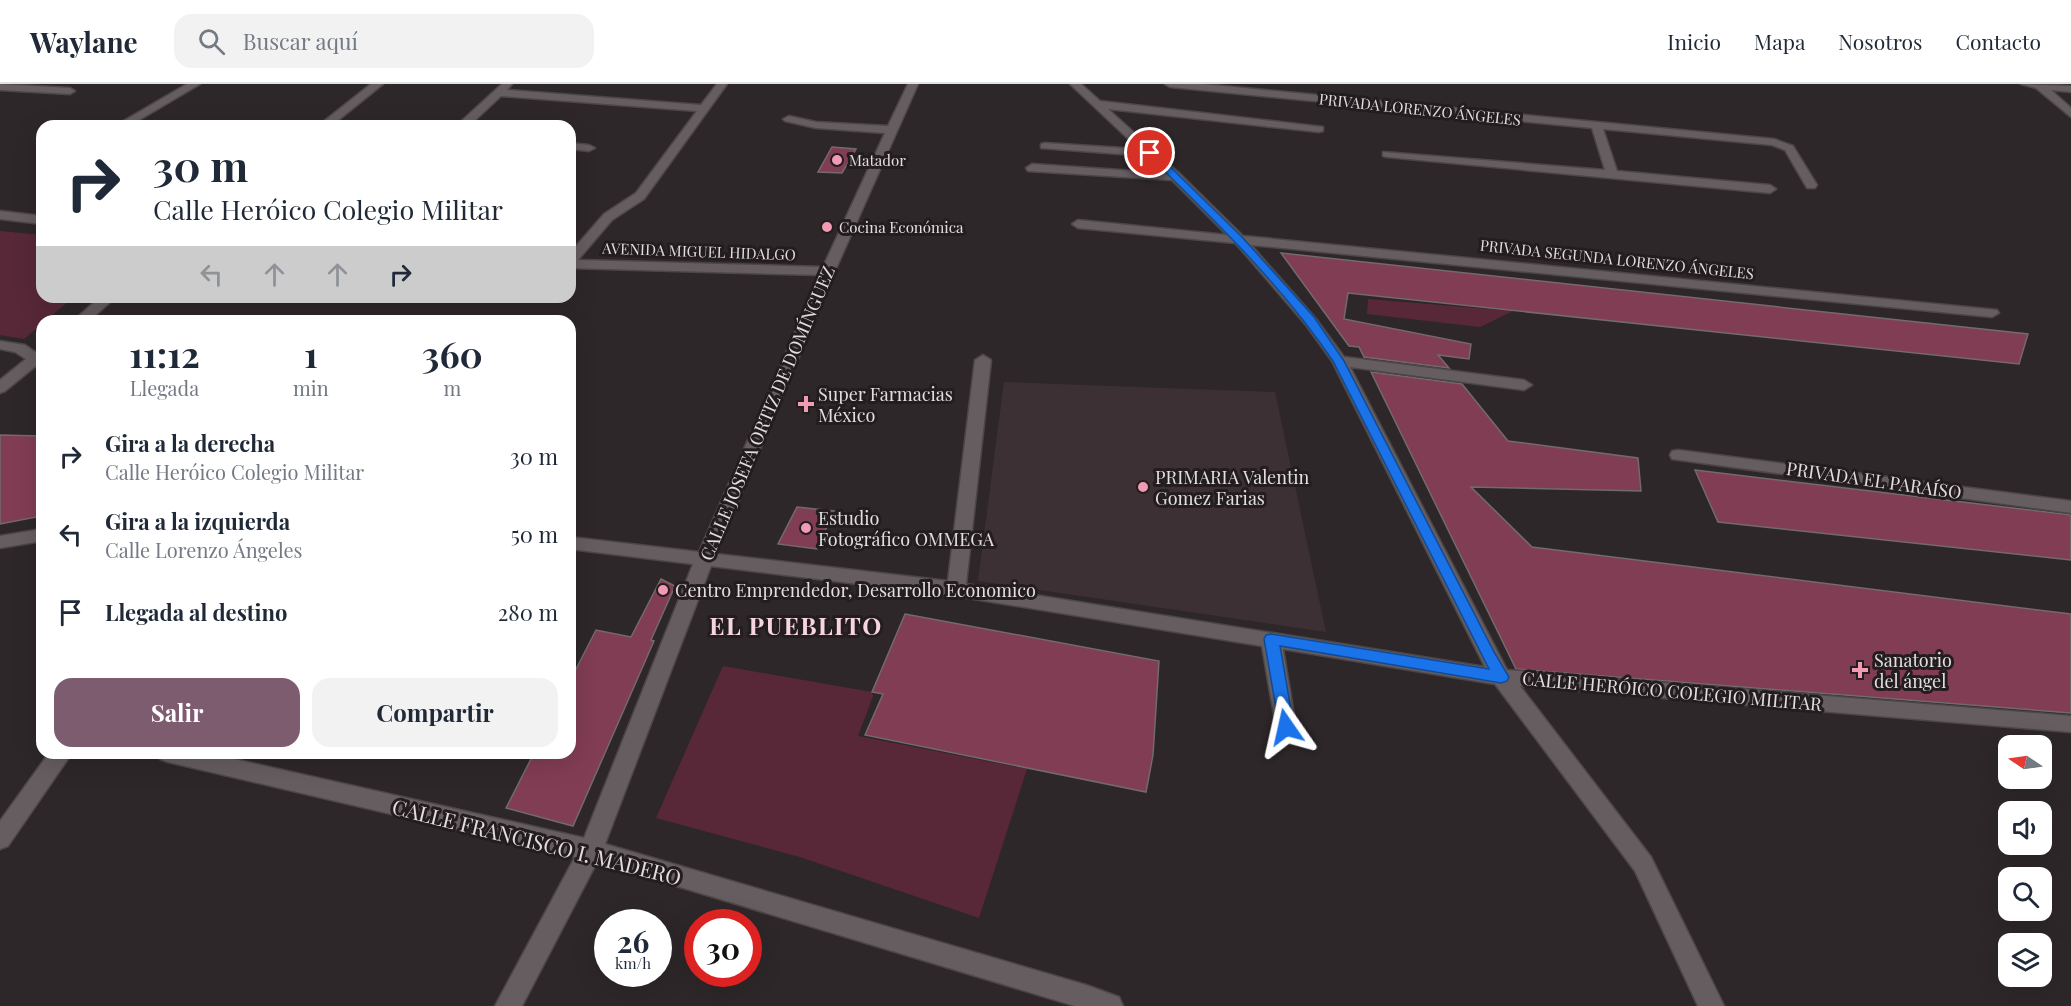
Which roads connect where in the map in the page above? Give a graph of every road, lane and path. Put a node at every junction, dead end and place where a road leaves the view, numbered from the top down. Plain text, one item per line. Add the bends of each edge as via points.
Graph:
1 (195, 84) edge
2 (378, 84) edge
3 (509, 84) edge
4 (722, 84) edge
5 (913, 84) edge
6 (1075, 84) edge
7 (1170, 84) edge
8 (2026, 84) edge
9 (2040, 86) junction
10 (0, 87) edge
11 (2071, 89) edge
12 (70, 91) dead end
13 (499, 93) junction
14 (1097, 104) junction
15 (704, 108) junction
16 (2071, 114) edge
17 (789, 119) dead end
18 (132, 120) edge
19 (332, 120) edge
20 (469, 120) edge
21 (1597, 127) junction
22 (1319, 129) dead end
23 (891, 130) junction
24 (1045, 146) dead end
25 (576, 147) edge
26 (589, 148) dead end
27 (1150, 153) junction
28 (1387, 154) dead end
29 (1032, 168) dead end
30 (1612, 174) junction
31 (1176, 177) junction
32 (1811, 185) dead end
33 (1770, 189) dead end
34 (0, 215) edge
35 (36, 219) edge
36 (1078, 224) dead end
37 (1239, 239) junction
38 (576, 255) edge
39 (576, 262) edge
40 (828, 271) junction
41 (102, 303) edge
42 (1992, 313) dead end
43 (87, 315) edge
44 (0, 345) edge
45 (36, 355) edge
46 (36, 358) edge
47 (983, 360) dead end
48 (1339, 361) junction
49 (1524, 385) dead end
50 (0, 388) edge
51 (1678, 455) dead end
52 (2071, 507) edge
53 (36, 536) edge
54 (0, 542) edge
55 (576, 544) edge
56 (705, 558) junction
57 (956, 589) junction
58 (1271, 639) junction
59 (1501, 677) junction
60 (2071, 724) edge
61 (1286, 727) dead end
62 (57, 759) edge
63 (194, 759) edge
64 (0, 839) edge
65 (591, 850) junction
66 (1093, 1003) edge
67 (508, 1006) edge
68 (1711, 1006) edge

1 - 18 street
2 - 19 street
3 - 13 street
4 - 15 street
5 - 23 street, CALLE JOSEFA ORTIZ DE DOMÍNGUEZ
6 - 14 street
7 - 21 street, PRIVADA LORENZO ÁNGELES
8 - 9 street
9 - 11 street
9 - 16 street
10 - 12 street
13 - 15 street
13 - 20 street
14 - 22 street
14 - 27 street
15 - 38 street via 640,196 608,217
17 - 23 street via 816,125
21 - 30 street
21 - 32 street, PRIVADA LORENZO ÁNGELES via 1784,144
23 - 40 street, CALLE JOSEFA ORTIZ DE DOMÍNGUEZ
24 - 27 street
25 - 26 street
27 - 31 street
28 - 30 street
29 - 31 street
30 - 33 street
31 - 37 street
34 - 35 street
36 - 37 street, PRIVADA SEGUNDA LORENZO ÁNGELES
37 - 42 street, PRIVADA SEGUNDA LORENZO ÁNGELES
37 - 48 street via 1310,319
39 - 40 street, AVENIDA MIGUEL HIDALGO
40 - 56 street, CALLE JOSEFA ORTIZ DE DOMÍNGUEZ
41 - 43 street
44 - 45 street
46 - 50 street
47 - 57 street
48 - 49 street
48 - 59 street
51 - 52 street, PRIVADA EL PARAÍSO
53 - 54 street
55 - 56 street, CALLE HERÓICO COLEGIO MILITAR
56 - 57 street, CALLE HERÓICO COLEGIO MILITAR
56 - 65 street, CALLE JOSEFA ORTIZ DE DOMÍNGUEZ
57 - 58 street, CALLE HERÓICO COLEGIO MILITAR
58 - 59 street, CALLE HERÓICO COLEGIO MILITAR
58 - 61 street
59 - 60 street, CALLE HERÓICO COLEGIO MILITAR
59 - 68 street via 1643,864
62 - 64 street
63 - 65 street, CALLE FRANCISCO I. MADERO
65 - 66 street, CALLE FRANCISCO I. MADERO
65 - 67 street, CALLE JOSEFA ORTIZ DE DOMÍNGUEZ

